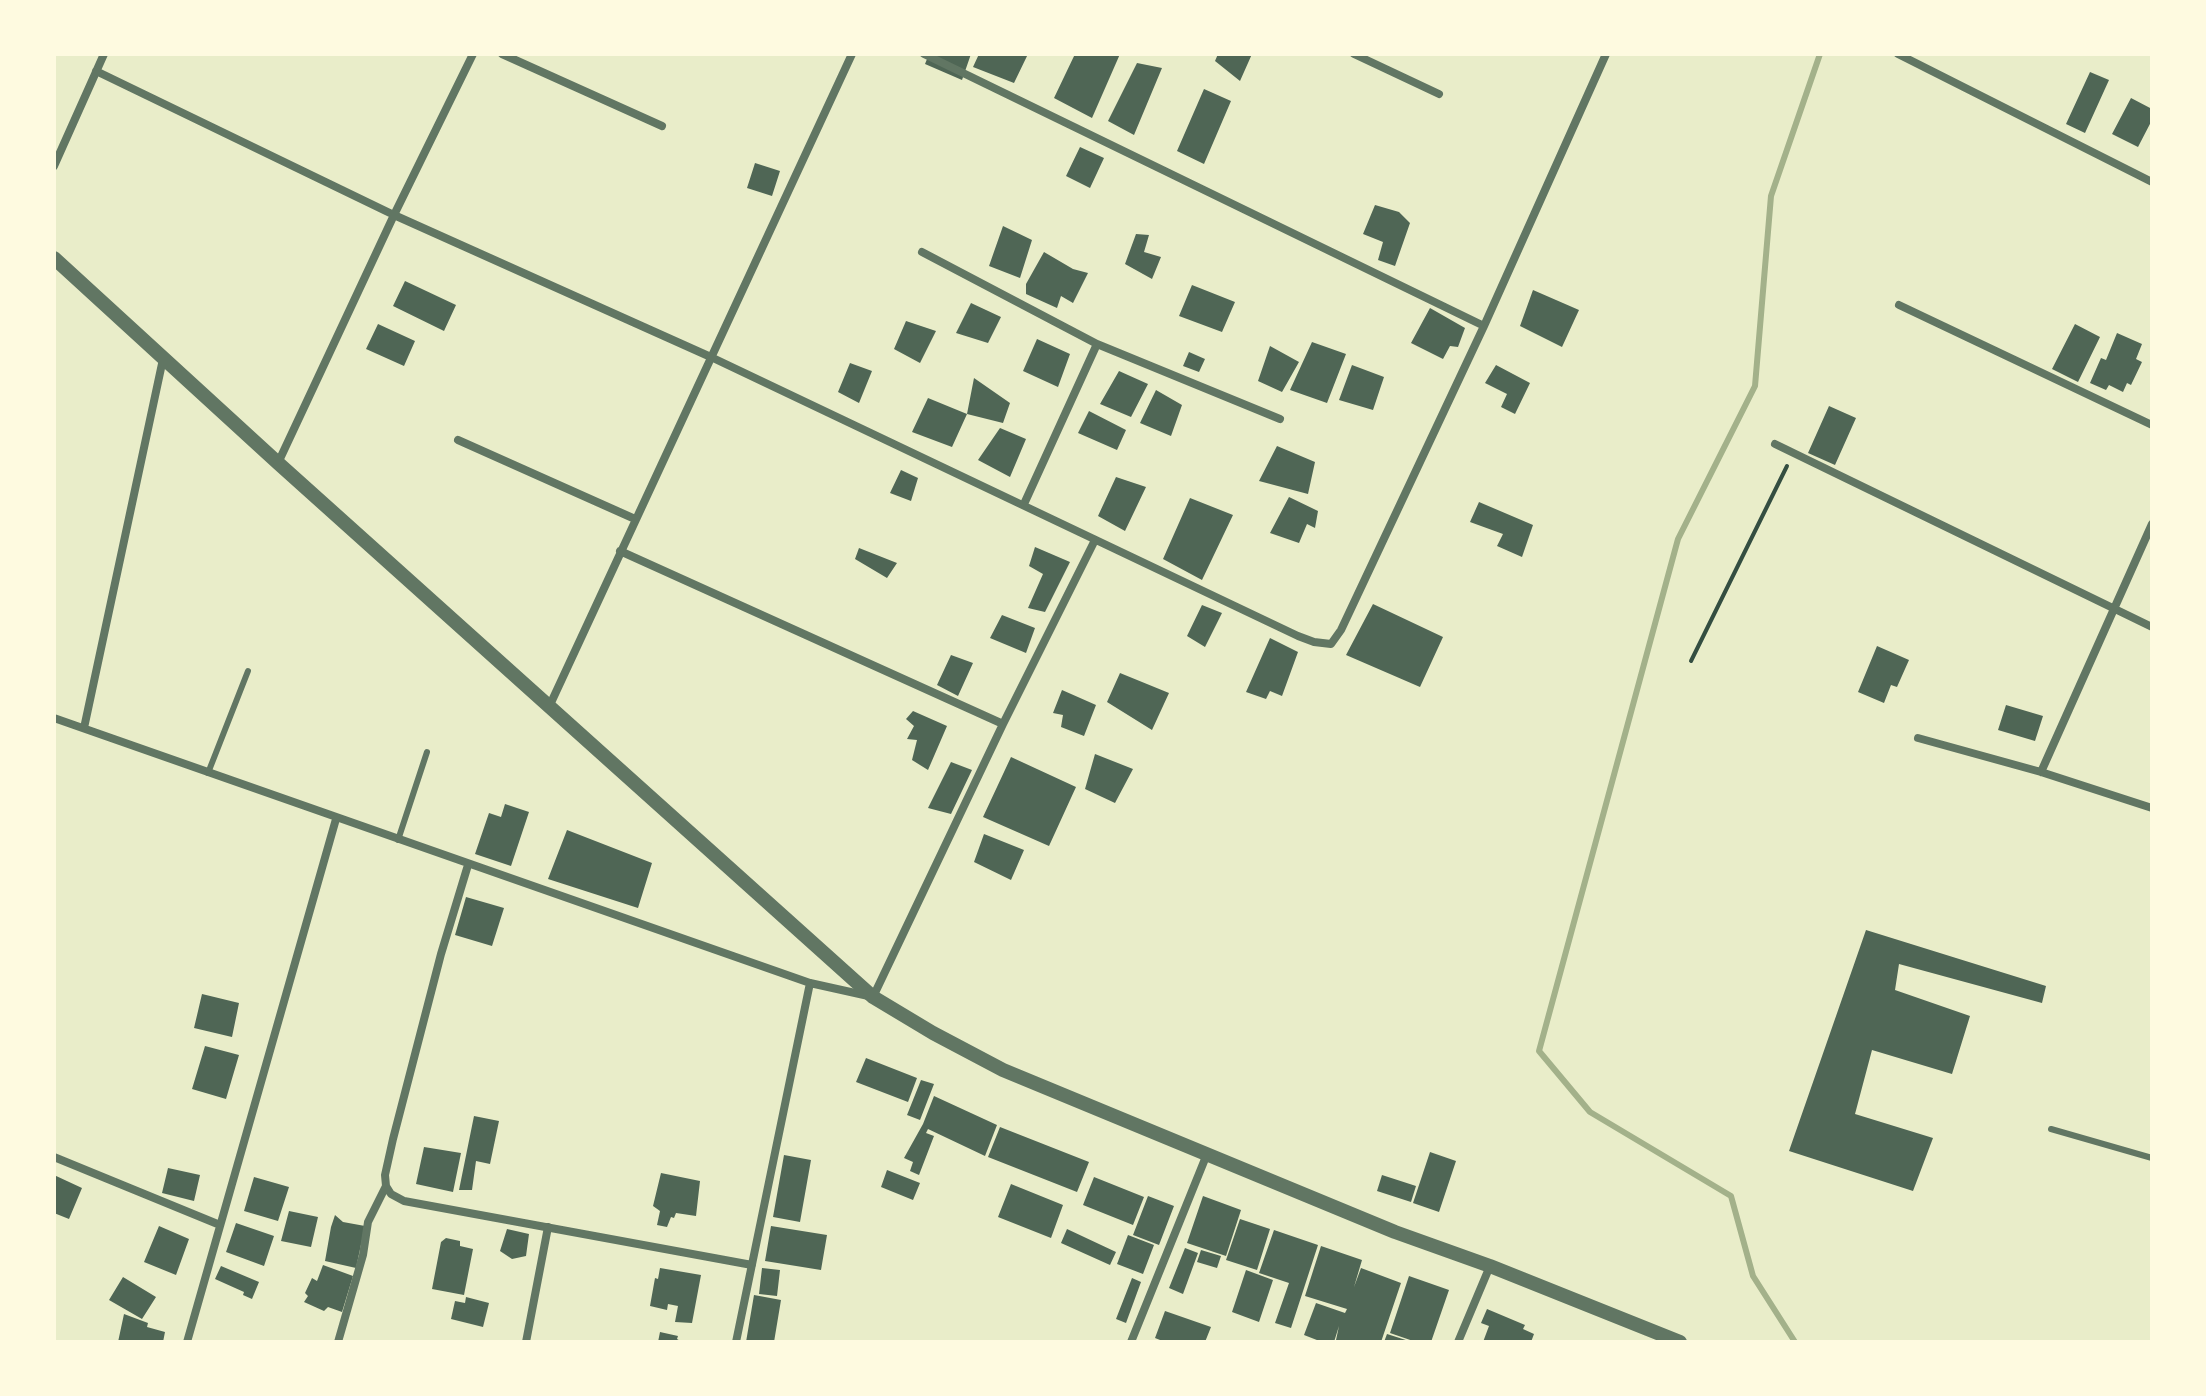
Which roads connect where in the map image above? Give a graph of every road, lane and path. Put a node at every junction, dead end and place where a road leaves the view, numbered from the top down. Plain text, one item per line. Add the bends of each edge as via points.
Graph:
1 (104, 54) edge
2 (473, 54) edge
3 (502, 54) edge
4 (852, 54) edge
5 (924, 54) edge
6 (1354, 54) edge
7 (1606, 54) edge
8 (1898, 54) edge
9 (96, 71) junction
10 (1439, 94) dead end
11 (662, 126) dead end
12 (54, 166) edge
13 (2152, 182) edge
14 (394, 215) junction
15 (922, 252) dead end
16 (54, 258) edge
17 (1899, 305) dead end
18 (1484, 326) junction
19 (1097, 344) junction
20 (713, 358) junction
21 (163, 359) junction
22 (1280, 419) dead end
23 (2152, 425) edge
24 (458, 440) dead end
25 (1775, 444) dead end
26 (1794, 453) junction
27 (278, 463) junction
28 (1024, 504) junction
29 (635, 519) junction
30 (2152, 524) edge
31 (1095, 540) junction
32 (620, 551) junction
33 (2113, 608) junction
34 (2152, 627) edge
35 (1691, 661) dead end
36 (248, 671) dead end
37 (549, 707) junction
38 (54, 718) edge
39 (1003, 724) junction
40 (84, 728) junction
41 (1918, 738) dead end
42 (427, 752) dead end
43 (2041, 772) junction
44 (208, 773) junction
45 (2152, 808) edge
46 (336, 819) junction
47 (398, 840) junction
48 (468, 865) junction
49 (810, 983) junction
50 (873, 997) junction
51 (2051, 1129) dead end
52 (1207, 1154) junction
53 (54, 1157) edge
54 (2152, 1158) edge
55 (386, 1186) junction
56 (220, 1225) junction
57 (548, 1227) junction
58 (752, 1265) junction
59 (1490, 1266) junction
60 (187, 1342) edge
61 (338, 1342) edge
62 (526, 1342) edge
63 (736, 1342) edge
64 (1131, 1342) edge
65 (1458, 1342) edge
66 (1680, 1342) edge

1 - 9 street
2 - 14 street
3 - 11 street
4 - 20 street
5 - 18 street
6 - 10 street
7 - 18 street
8 - 13 street
9 - 12 street
9 - 14 street
14 - 20 street
14 - 27 street
15 - 19 street
16 - 21 street
17 - 23 street
18 - 31 street via 1331,644 1298,636
19 - 22 street
19 - 28 street
20 - 28 street
20 - 29 street
21 - 27 street
21 - 40 street
24 - 29 street
25 - 26 street
26 - 33 street
26 - 35 path
27 - 37 street
28 - 31 street
29 - 32 street
30 - 33 street
31 - 39 street
32 - 37 street
32 - 39 street
33 - 34 street
33 - 43 street
36 - 44 lane
37 - 50 street
38 - 40 street
39 - 50 street
40 - 44 street
41 - 43 street
42 - 47 lane
43 - 45 street
44 - 46 street
46 - 47 street
46 - 56 street
47 - 48 street
48 - 49 street
48 - 55 street via 393,1139
49 - 50 street
49 - 58 street
50 - 52 street via 1003,1070
51 - 54 lane
52 - 59 street
52 - 64 street
53 - 56 street
55 - 57 street via 404,1201
55 - 61 street via 368,1222
56 - 60 street
57 - 58 street
57 - 62 street
58 - 63 street
59 - 65 street
59 - 66 street

